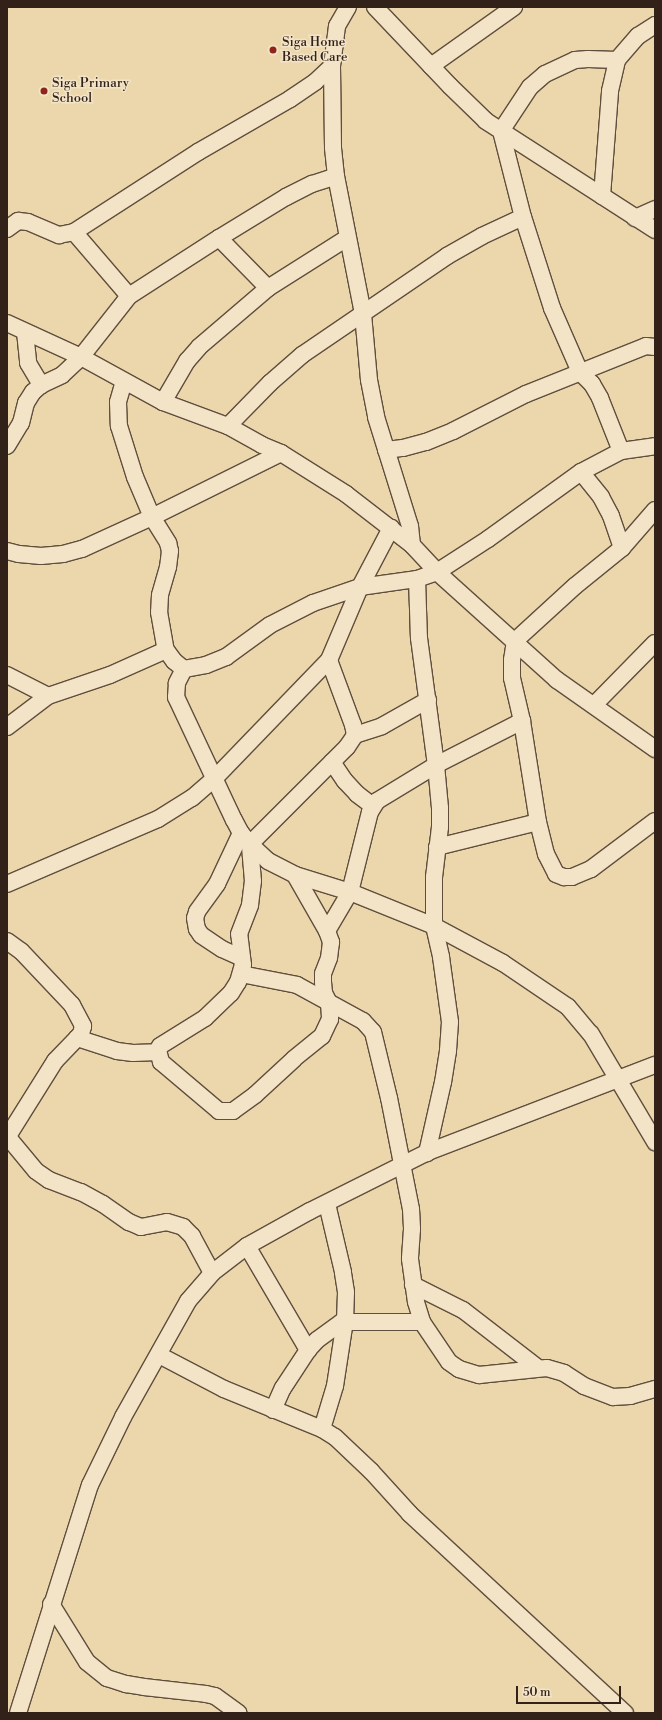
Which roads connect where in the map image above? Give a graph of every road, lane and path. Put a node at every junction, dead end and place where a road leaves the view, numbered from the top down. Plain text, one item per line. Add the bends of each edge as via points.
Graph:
1 (348, 7) edge
2 (375, 7) edge
3 (514, 7) edge
4 (655, 25) edge
5 (617, 60) junction
6 (332, 66) junction
7 (431, 66) junction
8 (501, 131) junction
9 (336, 176) junction
10 (602, 196) junction
11 (655, 209) edge
12 (523, 217) junction
13 (635, 218) junction
14 (7, 229) edge
15 (655, 230) edge
16 (74, 232) junction
17 (219, 238) junction
18 (347, 238) junction
19 (268, 288) junction
20 (129, 296) junction
21 (363, 314) junction
22 (7, 323) edge
23 (25, 332) junction
24 (652, 342) edge
25 (81, 357) junction
26 (580, 372) junction
27 (124, 381) junction
28 (40, 385) junction
29 (163, 402) junction
30 (228, 426) junction
31 (7, 446) edge
32 (655, 446) edge
33 (386, 450) junction
34 (621, 451) junction
35 (281, 453) junction
36 (581, 472) junction
37 (655, 510) edge
38 (152, 517) junction
39 (392, 528) junction
40 (412, 545) junction
41 (622, 548) junction
42 (7, 551) edge
43 (437, 572) junction
44 (417, 579) junction
45 (360, 587) junction
46 (515, 641) junction
47 (655, 643) edge
48 (166, 650) junction
49 (329, 660) junction
50 (184, 669) junction
51 (7, 675) edge
52 (48, 696) junction
53 (428, 700) junction
54 (594, 706) junction
55 (522, 721) junction
56 (7, 727) edge
57 (355, 735) junction
58 (653, 744) edge
59 (332, 762) junction
60 (436, 765) junction
61 (214, 779) junction
62 (373, 806) junction
63 (655, 821) edge
64 (538, 822) junction
65 (246, 839) junction
66 (437, 848) junction
67 (295, 876) junction
68 (7, 884) edge
69 (350, 892) junction
70 (434, 926) junction
71 (327, 931) junction
72 (7, 941) edge
73 (242, 958) junction
74 (241, 974) junction
75 (329, 1003) junction
76 (77, 1038) junction
77 (158, 1052) junction
78 (655, 1065) edge
79 (619, 1078) junction
80 (8, 1136) edge
81 (655, 1142) edge
82 (427, 1153) junction
83 (402, 1165) junction
84 (327, 1204) junction
85 (246, 1246) junction
86 (212, 1273) junction
87 (413, 1285) junction
88 (345, 1321) junction
89 (422, 1322) junction
90 (308, 1350) junction
91 (159, 1355) junction
92 (538, 1368) junction
93 (655, 1389) edge
94 (273, 1410) junction
95 (322, 1429) junction
96 (51, 1604) junction
97 (18, 1713) edge
98 (238, 1713) edge
99 (625, 1713) edge

1 - 6 street via 337,26
2 - 7 street
3 - 7 street
4 - 5 street via 638,36
5 - 8 street via 575,60 545,74 530,87
5 - 10 street via 610,91
6 - 9 street
6 - 16 street via 315,82 290,99 198,152
7 - 8 street via 486,121
8 - 10 street
8 - 12 street
9 - 17 street via 286,197
9 - 18 street
10 - 13 street
11 - 13 street
12 - 21 street via 482,236 448,256
12 - 26 street via 552,308
13 - 15 street
14 - 16 street via 18,221 28,222 59,235
16 - 20 street
17 - 19 street
17 - 20 street
18 - 19 street
18 - 21 street
19 - 29 street via 199,347 187,361
20 - 25 street
21 - 30 street via 302,355
21 - 33 street via 369,380
22 - 23 street
23 - 25 street
23 - 28 street via 28,363
24 - 26 street
25 - 27 street
25 - 28 street via 62,375
26 - 33 street via 526,394 453,431 403,448
26 - 34 street via 597,391
27 - 29 street
27 - 38 street via 118,402 119,426 135,477
28 - 31 street via 26,403 21,423
29 - 30 street
30 - 35 street
32 - 34 street
33 - 40 street via 410,526
34 - 36 street
35 - 38 street
35 - 39 street via 346,494
36 - 41 street via 612,516
36 - 43 street
37 - 41 street
38 - 42 street via 82,549 63,554 19,554
38 - 48 street via 170,551 158,605
39 - 40 street
39 - 45 street
40 - 43 street
41 - 46 street via 575,586
43 - 44 street
43 - 46 street
44 - 45 street
44 - 53 street via 419,638
45 - 49 street
45 - 50 street via 313,603 293,613 270,625 216,662
46 - 54 street via 557,680
46 - 55 street via 512,678
47 - 54 street
48 - 50 street
48 - 52 street via 110,675
49 - 57 street
49 - 61 street
50 - 61 street via 177,683 176,697
51 - 52 street
52 - 56 street
53 - 57 street via 382,726
53 - 60 street
54 - 58 street
55 - 60 street
55 - 64 street
57 - 59 street
59 - 62 street via 357,794
59 - 65 street
60 - 62 street via 377,801
60 - 66 street via 440,808
61 - 65 street
61 - 68 street via 192,798 158,818
62 - 69 street
63 - 64 street via 591,869 572,877 556,874 551,866
64 - 66 street
65 - 67 street via 268,862
65 - 73 street via 253,881 250,904 239,934
65 - 73 street via 195,918 197,929 206,939
66 - 70 street
67 - 69 street
67 - 71 street
69 - 70 street
69 - 71 street
70 - 79 street via 503,963 568,1007 591,1034
70 - 82 street via 450,1022 443,1082
71 - 75 street via 331,949 323,982 324,993
72 - 76 street via 22,951 72,1005 83,1026
73 - 74 street
74 - 75 street via 297,985
74 - 77 street via 220,1005 205,1018 160,1046
75 - 77 street via 330,1019 322,1036 233,1111 219,1111 207,1102 161,1062
75 - 83 street via 363,1021 373,1032 390,1098
76 - 77 street via 117,1051
76 - 80 street via 55,1062
78 - 79 street
79 - 81 street
79 - 82 street
80 - 86 street via 36,1171 49,1180 81,1192 128,1222 141,1227 167,1222 183,1226 189,1231
82 - 83 street
83 - 84 street
83 - 87 street via 411,1209 410,1258
84 - 85 street
84 - 88 street via 343,1272 346,1292
85 - 86 street
85 - 90 street
86 - 91 street via 188,1301
87 - 89 street
87 - 92 street via 463,1310
88 - 89 street
88 - 90 street via 327,1332
88 - 95 street via 335,1386
89 - 92 street via 449,1362 469,1373 496,1374
90 - 94 street via 283,1388
91 - 94 street via 224,1389
91 - 96 street via 120,1424 90,1485
92 - 93 street via 564,1373 584,1386 613,1397 630,1396
94 - 95 street
95 - 99 street via 346,1446 410,1514
96 - 97 street
96 - 98 street via 87,1662 107,1678 144,1687 215,1696

